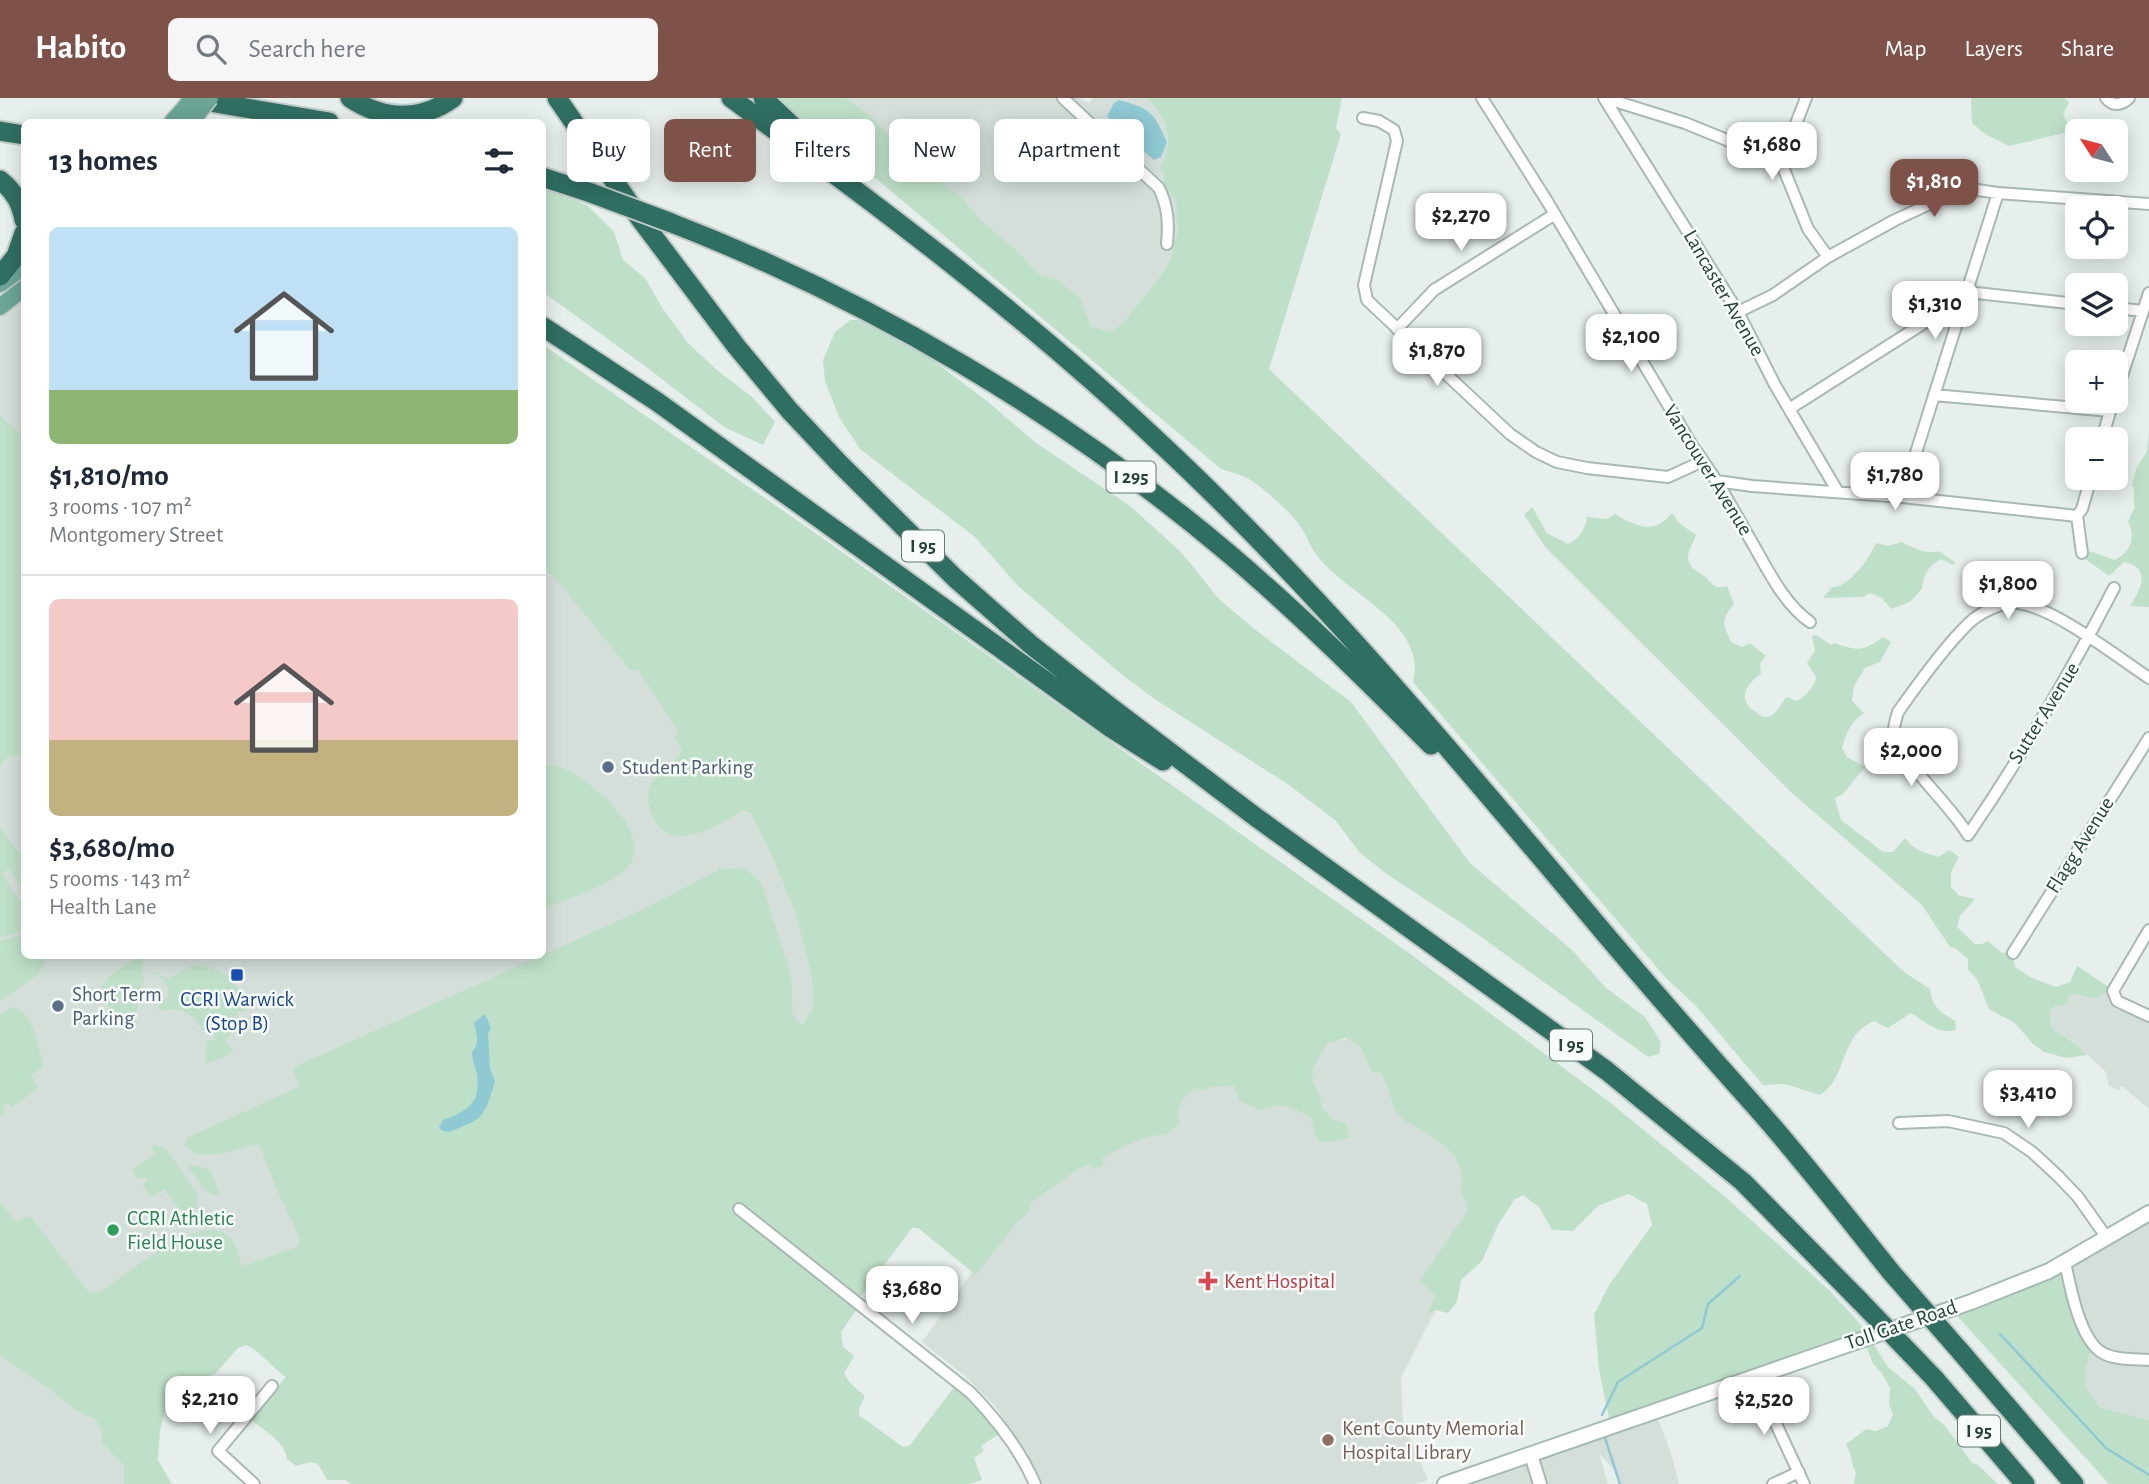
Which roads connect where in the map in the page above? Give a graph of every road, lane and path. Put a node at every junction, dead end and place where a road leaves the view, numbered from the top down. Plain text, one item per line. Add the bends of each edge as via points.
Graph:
1 (190, 98) edge
2 (209, 98) edge
3 (350, 98) edge
4 (453, 98) edge
5 (557, 98) edge
6 (731, 98) edge
7 (762, 98) edge
8 (1063, 98) edge
9 (1482, 98) edge
10 (1604, 98) edge
11 (1807, 98) edge
12 (2106, 98) edge
13 (2129, 98) edge
14 (1363, 118) dead end
15 (174, 119) edge
16 (193, 119) edge
17 (312, 119) edge
18 (0, 131) edge
19 (21, 134) edge
20 (1781, 162) junction
21 (546, 178) edge
22 (0, 180) edge
23 (1998, 192) junction
24 (2149, 204) edge
25 (21, 212) edge
26 (1555, 215) junction
27 (21, 242) edge
28 (926, 243) junction
29 (1167, 243) dead end
30 (1828, 257) junction
31 (21, 269) edge
32 (0, 276) edge
33 (0, 284) edge
34 (21, 290) edge
35 (2149, 293) edge
36 (1966, 295) junction
37 (2065, 303) edge
38 (0, 307) edge
39 (2128, 309) edge
40 (2143, 311) junction
41 (1738, 312) junction
42 (546, 329) edge
43 (1396, 329) junction
44 (2128, 357) edge
45 (1934, 395) junction
46 (2065, 403) edge
47 (1789, 408) junction
48 (1703, 461) junction
49 (1717, 481) junction
50 (2088, 490) edge
51 (1838, 492) junction
52 (1902, 497) junction
53 (2077, 516) junction
54 (2082, 553) dead end
55 (2114, 588) dead end
56 (1810, 622) dead end
57 (2088, 638) junction
58 (2149, 678) edge
59 (2149, 738) edge
60 (1257, 818) junction
61 (1521, 834) junction
62 (2149, 930) edge
63 (2013, 953) dead end
64 (2149, 1016) edge
65 (1899, 1123) dead end
66 (739, 1209) dead end
67 (2149, 1213) edge
68 (2106, 1238) junction
69 (2065, 1262) junction
70 (2149, 1360) edge
71 (1754, 1377) junction
72 (1934, 1378) junction
73 (272, 1386) dead end
74 (2018, 1419) junction
75 (1531, 1454) junction
76 (1799, 1472) junction
77 (254, 1484) edge
78 (1035, 1484) edge
79 (1446, 1484) edge
80 (1540, 1484) edge
81 (1773, 1484) edge
82 (1804, 1484) edge
83 (2013, 1484) edge
84 (2025, 1484) edge
85 (2074, 1484) edge
86 (2085, 1484) edge

1 - 15 main road, bridge
1 - 17 highway
2 - 16 main road, bridge
3 - 4 highway via 381,113 408,116 427,113
5 - 60 highway, I 95 via 736,346 839,463 1022,637
6 - 28 highway, I 95
7 - 28 highway
8 - 29 street via 1159,188 1169,224
9 - 26 street, Vancouver Avenue
10 - 20 street via 1685,123
10 - 41 street, Lancaster Avenue
11 - 20 street
12 - 13 street via 2118,104
14 - 43 street via 1394,130 1398,141 1364,285 1367,300
18 - 19 highway
20 - 30 street via 1808,229
21 - 61 highway, I 295, bridge via 669,222 877,317 1094,450 1283,601
22 - 25 highway via 15,195
23 - 24 street
23 - 30 street via 1955,191
23 - 36 street
26 - 43 street via 1434,290
26 - 48 street, Vancouver Avenue
27 - 32 highway
28 - 61 highway, I 95 via 1058,351 1230,510 1370,656
30 - 41 street via 1773,295
31 - 33 main road
34 - 38 main road
35 - 40 street
36 - 37 street
36 - 45 street
36 - 47 street
39 - 40 street
40 - 44 street
41 - 47 street, Lancaster Avenue
42 - 60 highway via 665,408 1111,728
43 - 48 street via 1510,434 1557,462 1668,477
45 - 46 street
45 - 52 street
47 - 51 street, Lancaster Avenue
48 - 49 street, Vancouver Avenue
49 - 51 street
49 - 56 street, Vancouver Avenue via 1772,576 1798,614
50 - 53 street
51 - 52 street
52 - 53 street
53 - 54 street
55 - 57 street, Sutter Avenue
57 - 57 street, Sutter Avenue via 2060,692 1968,835 1894,736 1898,712 1970,621 1992,609 2014,603 2031,606 2049,612
57 - 58 street
59 - 63 street, Flagg Avenue
60 - 72 highway, I 95, bridge via 1607,1071 1743,1182
61 - 74 highway, I 95, bridge
62 - 64 street via 2113,991 2117,1001
65 - 68 street via 1948,1121 2004,1133 2058,1176
66 - 78 street via 971,1393 995,1417
67 - 68 main road, Toll Gate Road
68 - 69 main road, Toll Gate Road
69 - 70 street via 2076,1312 2101,1352
69 - 71 main road, Toll Gate Road via 1971,1301
71 - 75 main road, Toll Gate Road
71 - 76 street
72 - 83 highway
72 - 84 highway, I 95
73 - 77 street via 218,1451
74 - 85 highway, I 95
74 - 86 highway
75 - 79 main road, Toll Gate Road
75 - 80 street
76 - 81 street
76 - 82 street

